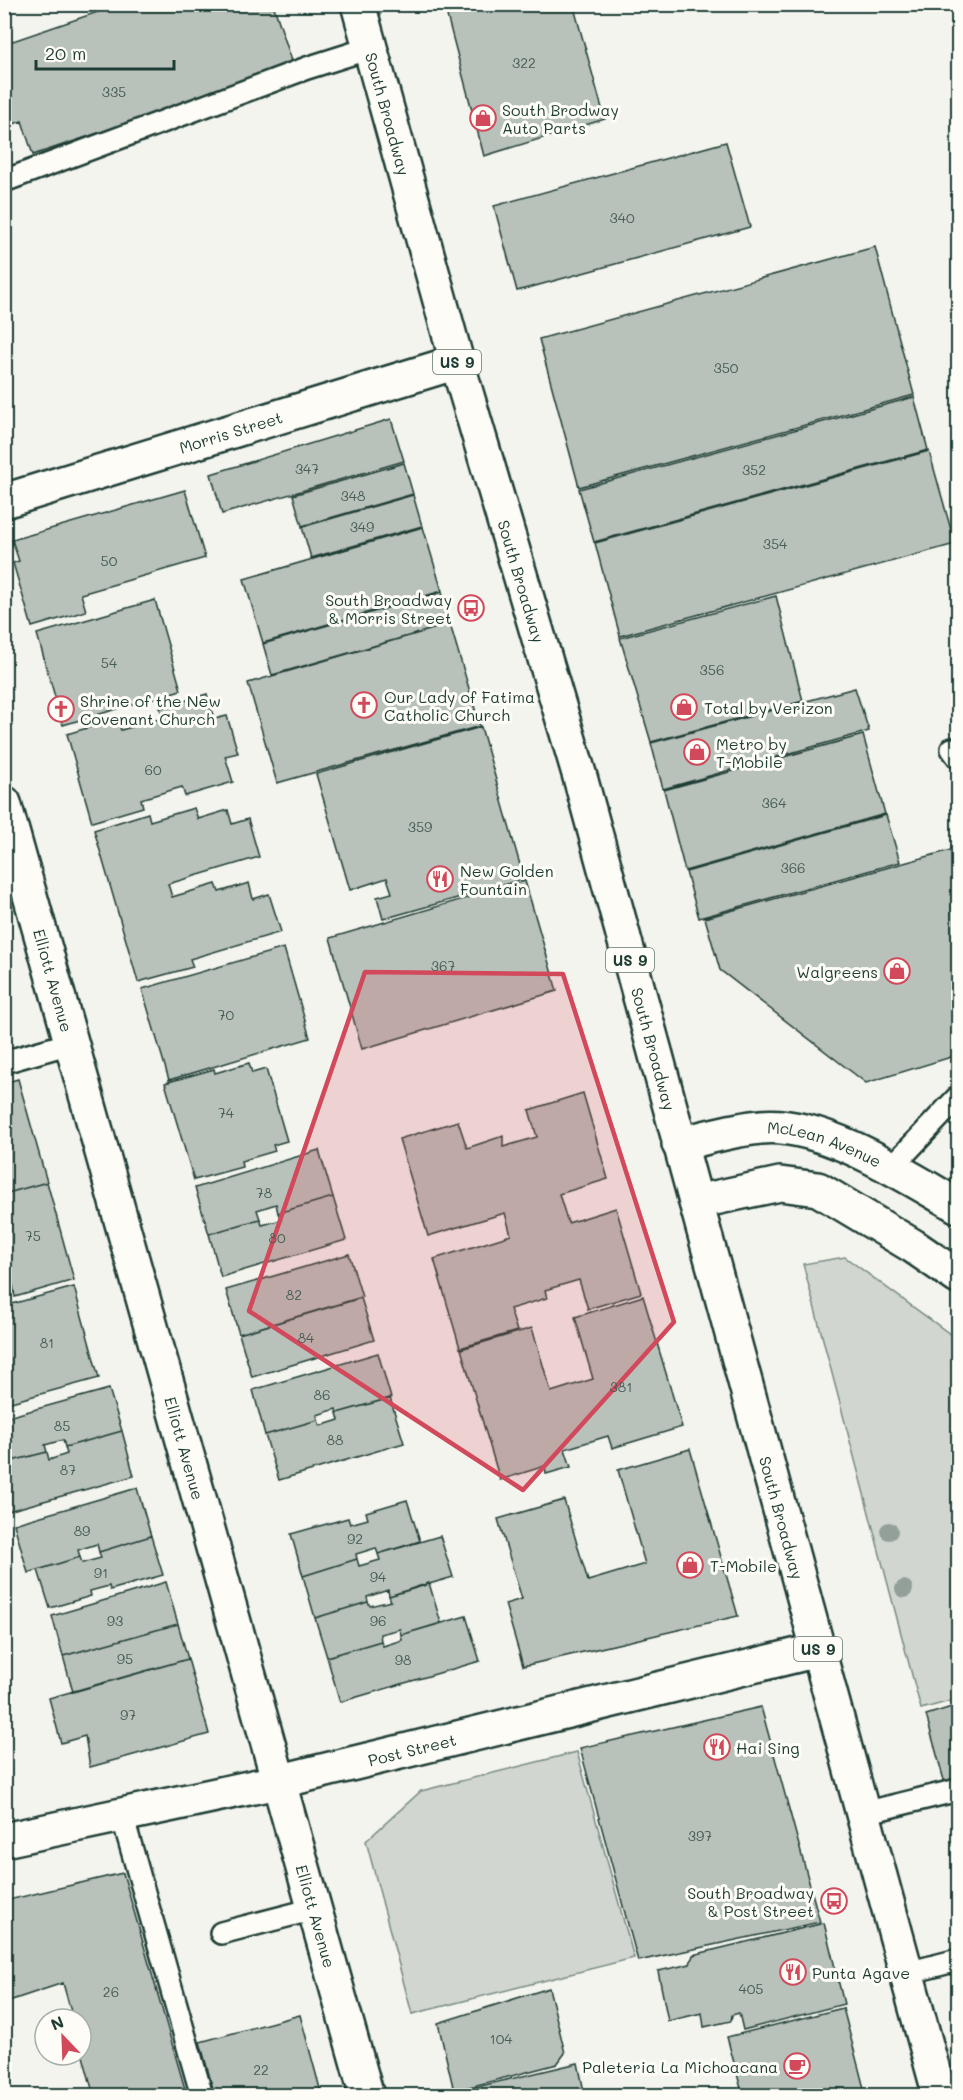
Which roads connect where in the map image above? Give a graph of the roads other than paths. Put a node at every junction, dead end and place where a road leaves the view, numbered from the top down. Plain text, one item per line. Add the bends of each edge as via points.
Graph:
1 (358, 4) edge
2 (370, 48) junction
3 (4, 181) edge
4 (457, 362) junction
5 (4, 501) edge
6 (4, 803) edge
7 (72, 1043) junction
8 (4, 1062) edge
9 (958, 1097) edge
10 (680, 1144) junction
11 (892, 1167) junction
12 (696, 1202) junction
13 (958, 1206) edge
14 (958, 1277) edge
15 (818, 1650) junction
16 (277, 1782) junction
17 (958, 1790) edge
18 (864, 1813) junction
19 (122, 1815) junction
20 (4, 1840) edge
21 (314, 1909) junction
22 (221, 1933) dead end
23 (958, 1960) edge
24 (907, 1973) junction
25 (202, 2096) edge
26 (367, 2096) edge
27 (940, 2096) edge

1 - 2 street, South Broadway / US 9
2 - 3 lane
2 - 4 street, South Broadway / US 9
4 - 5 street, Morris Street
4 - 10 street, South Broadway / US 9 via 580,777
6 - 7 street, Elliott Avenue
7 - 8 lane
7 - 16 street, Elliott Avenue
9 - 11 lane
10 - 11 street, McLean Avenue via 760,1127 786,1127 818,1134
10 - 12 street, South Broadway / US 9
11 - 13 street, McLean Avenue
12 - 14 street via 780,1184 818,1189
12 - 15 street, South Broadway / US 9
15 - 16 street, Post Street
15 - 18 street, South Broadway / US 9
16 - 19 street, Post Street
16 - 21 street, Elliott Avenue
17 - 18 lane
18 - 24 street, South Broadway / US 9
19 - 20 street, Post Street
19 - 25 lane
21 - 22 lane
21 - 26 street, Elliott Avenue
23 - 24 lane
24 - 27 street, South Broadway / US 9

